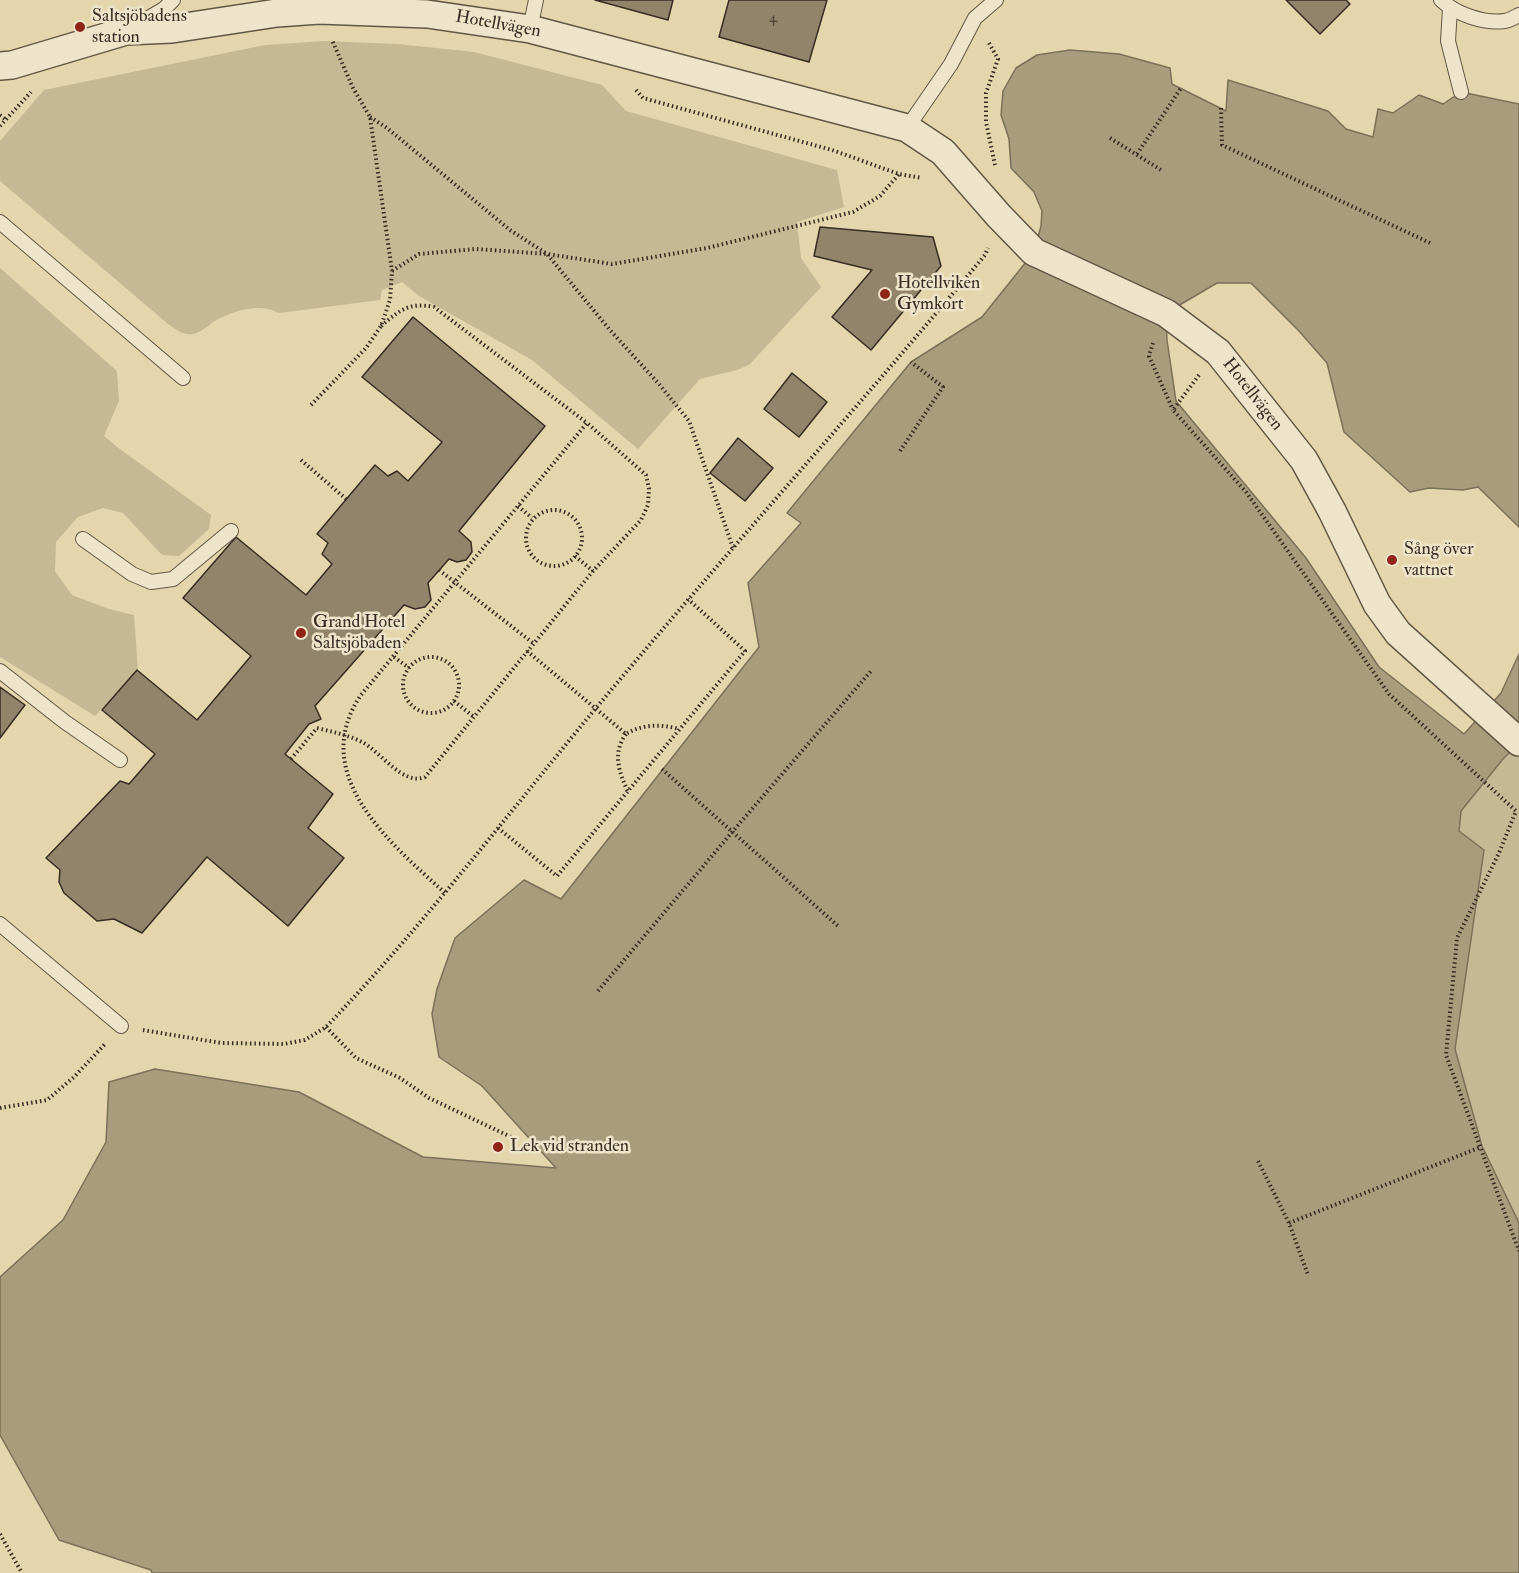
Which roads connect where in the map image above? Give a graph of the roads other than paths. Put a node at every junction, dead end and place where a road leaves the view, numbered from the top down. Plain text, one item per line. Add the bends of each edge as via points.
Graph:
1 (173, 0) edge
2 (536, 0) edge
3 (996, 0) edge
4 (1446, 4) edge
5 (321, 5) edge
6 (1519, 15) edge
7 (530, 29) junction
8 (126, 31) junction
9 (4, 69) edge
10 (1461, 92) dead end
11 (907, 128) junction
12 (0, 222) edge
13 (183, 378) dead end
14 (231, 531) dead end
15 (83, 538) dead end
16 (0, 671) edge
17 (1519, 741) edge
18 (120, 760) dead end
19 (0, 924) edge
20 (121, 1026) road end

1 - 8 lane
2 - 7 lane
3 - 11 lane via 975,18 951,64
4 - 6 lane via 1476,19 1505,21
4 - 10 lane via 1448,41
5 - 7 street, Hotellvägen via 427,14
5 - 8 street, Hotellvägen via 172,29
7 - 11 street, Hotellvägen
8 - 9 street, Hotellvägen
11 - 17 street, Hotellvägen via 943,152 1034,252 1166,313 1218,352 1304,460 1377,604 1398,633
12 - 13 lane
14 - 15 lane via 173,579 151,582 132,574
16 - 18 lane
19 - 20 lane

